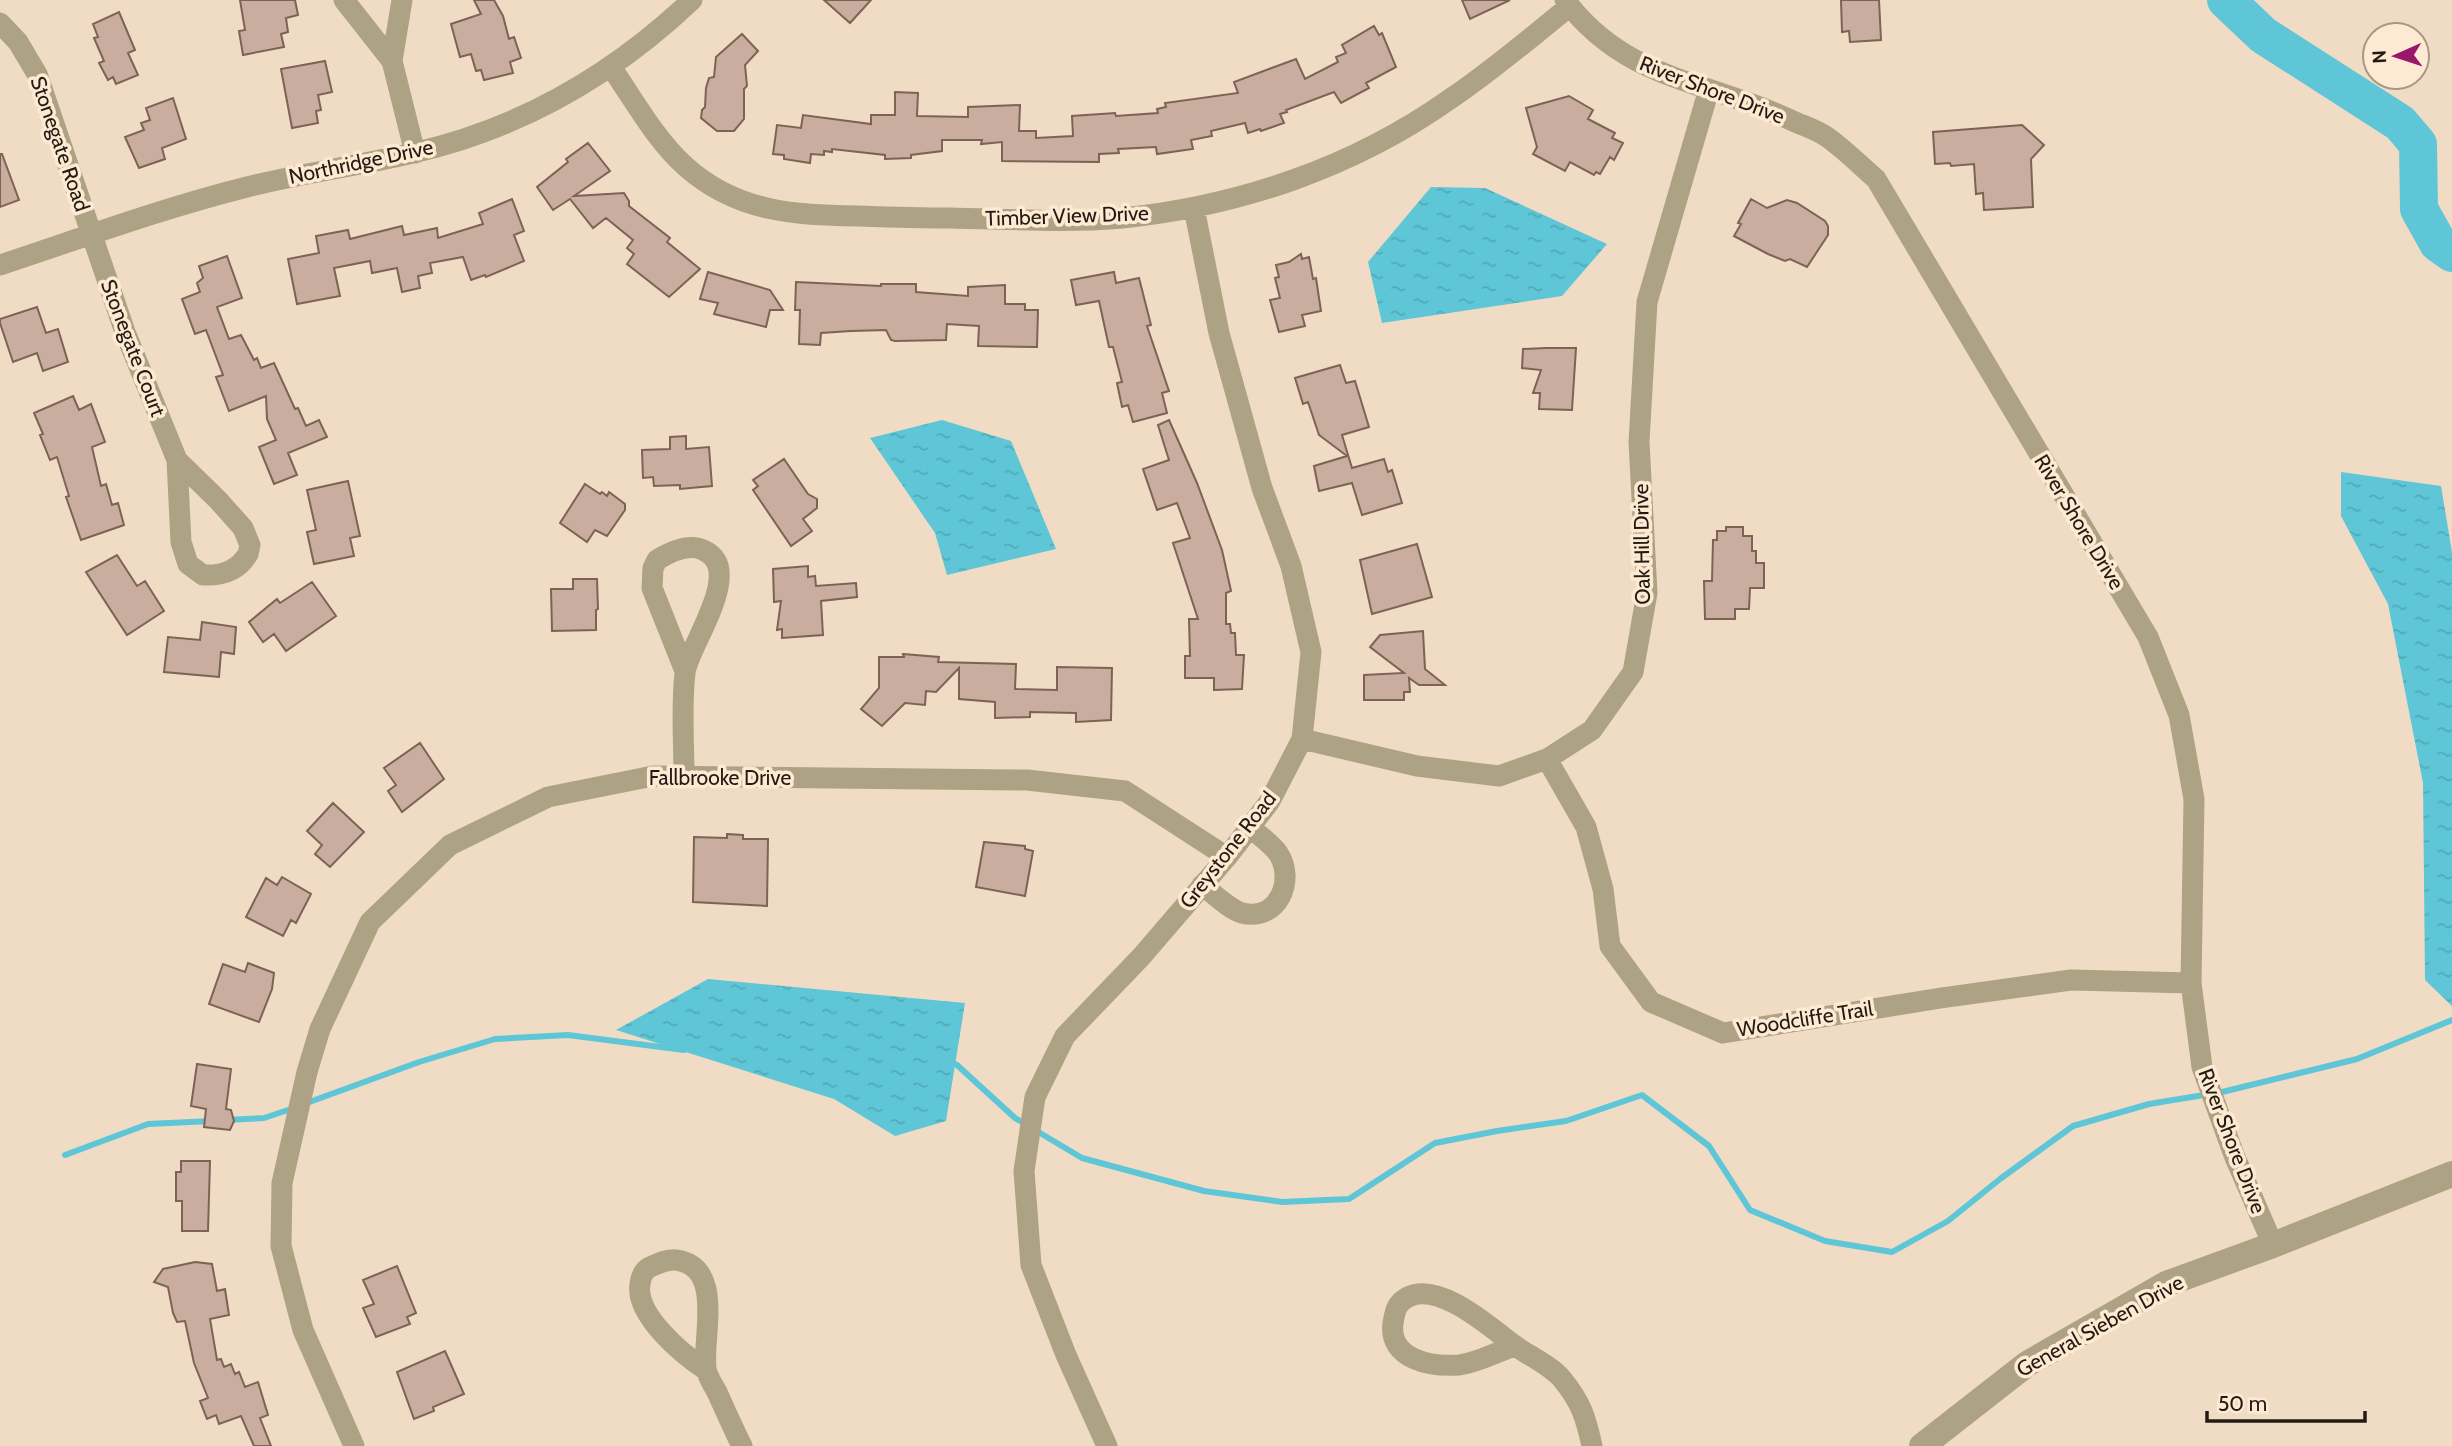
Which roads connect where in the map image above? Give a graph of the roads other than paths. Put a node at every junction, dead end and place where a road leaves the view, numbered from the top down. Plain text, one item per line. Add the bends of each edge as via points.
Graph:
1 (344, 0) edge
2 (402, 0) edge
3 (692, 0) edge
4 (1567, 3) edge
5 (0, 23) edge
6 (391, 61) junction
7 (611, 67) junction
8 (1709, 89) junction
9 (415, 153) junction
10 (1194, 208) junction
11 (91, 235) junction
12 (0, 265) edge
13 (177, 460) junction
14 (685, 671) junction
15 (1302, 739) junction
16 (1547, 759) junction
17 (684, 776) junction
18 (1250, 827) junction
19 (1227, 857) junction
20 (1202, 885) junction
21 (2191, 983) junction
22 (2452, 1174) edge
23 (2273, 1245) junction
24 (1514, 1346) junction
25 (706, 1370) junction
26 (354, 1446) edge
27 (742, 1446) edge
28 (1107, 1446) edge
29 (1592, 1446) edge
30 (1922, 1446) edge

1 - 6 street
2 - 6 street
3 - 7 street, Northridge Drive
4 - 8 street, River Shore Drive via 1603,40 1628,57
4 - 10 street, Timber View Drive via 1449,100 1377,143 1280,185
5 - 11 street, Stonegate Road via 37,74
6 - 9 street
7 - 9 street, Northridge Drive via 514,121
7 - 10 street, Timber View Drive via 686,167 724,192 764,209 808,215 1072,220
8 - 16 street, Oak Hill Drive via 1647,302 1639,442 1647,593 1633,673 1592,730
8 - 21 street, River Shore Drive via 1826,136 1876,179 2148,637 2179,715 2194,799
9 - 11 street, Northridge Drive via 245,187
10 - 15 street, Greystone Road via 1219,333 1262,488 1291,566 1311,652
11 - 12 street, Northridge Drive
11 - 13 street, Stonegate Court
13 - 13 street, Stonegate Court via 243,528 250,545 234,569 203,575 188,564 181,542
14 - 14 street via 717,597 719,573 712,557 692,548 678,549 657,560 652,576 652,588
14 - 17 street
15 - 16 street, Oak Hill Drive via 1417,766 1499,776
15 - 18 street, Greystone Road via 1270,801
16 - 21 street, Woodcliffe Trail via 1586,827 1610,946 1651,1002 1723,1033 2070,980
17 - 19 street, Fallbrooke Drive via 1027,780 1125,791
17 - 26 street, Fallbrooke Drive via 653,776 548,797 450,845 370,922 320,1029 282,1183 281,1246 303,1330
18 - 19 street, Greystone Road
18 - 20 street via 1278,852 1286,881 1268,912 1239,912
19 - 20 street, Greystone Road
20 - 28 street, Greystone Road via 1065,1036 1035,1097 1024,1171 1031,1265
21 - 23 street, River Shore Drive via 2202,1067
22 - 23 street, General Sieben Drive
23 - 30 street, General Sieben Drive via 2166,1284 2027,1364
24 - 24 street via 1490,1325 1435,1294 1410,1296 1395,1310 1392,1329 1397,1345 1408,1357 1427,1364 1461,1365
24 - 29 street via 1560,1377 1585,1412
25 - 25 street via 688,1358 648,1314 639,1293 645,1269 677,1260 693,1266 702,1278 708,1302
25 - 27 street

